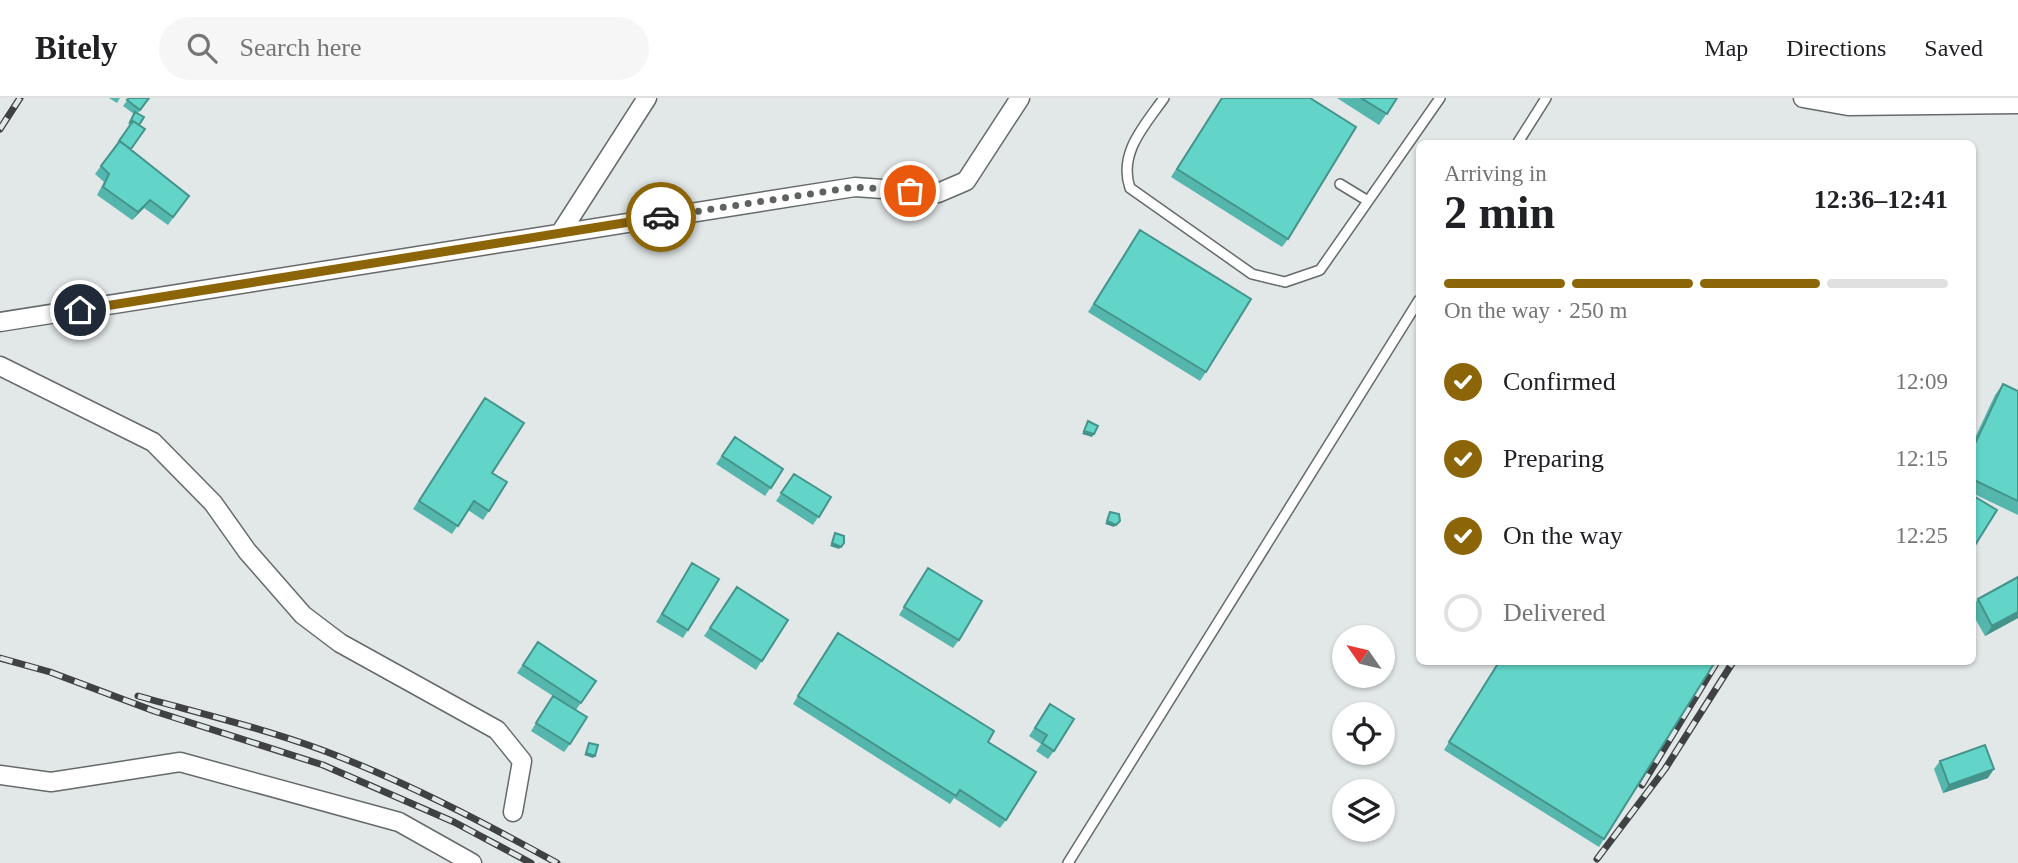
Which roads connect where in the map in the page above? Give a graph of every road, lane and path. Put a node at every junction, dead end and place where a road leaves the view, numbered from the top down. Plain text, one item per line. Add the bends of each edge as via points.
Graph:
1 (647, 98) edge
2 (1020, 98) edge
3 (1164, 98) edge
4 (1440, 98) edge
5 (1546, 98) edge
6 (1803, 98) edge
7 (2018, 104) edge
8 (1520, 140) edge
9 (1340, 184) dead end
10 (1368, 201) junction
11 (561, 232) junction
12 (1416, 305) edge
13 (0, 322) edge
14 (0, 366) edge
15 (0, 775) edge
16 (513, 812) dead end
17 (472, 863) edge
18 (1068, 863) edge

1 - 11 street
2 - 11 street via 966,181 938,193 855,187
3 - 10 lane via 1134,141 1124,172 1129,188 1252,274 1285,282 1320,270
4 - 10 lane
5 - 8 lane
6 - 7 street via 1848,106
9 - 10 lane
11 - 13 street
12 - 18 lane
14 - 16 street via 153,442 213,503 247,551 303,615 340,643 497,730 522,761
15 - 17 street via 51,782 180,762 399,822

